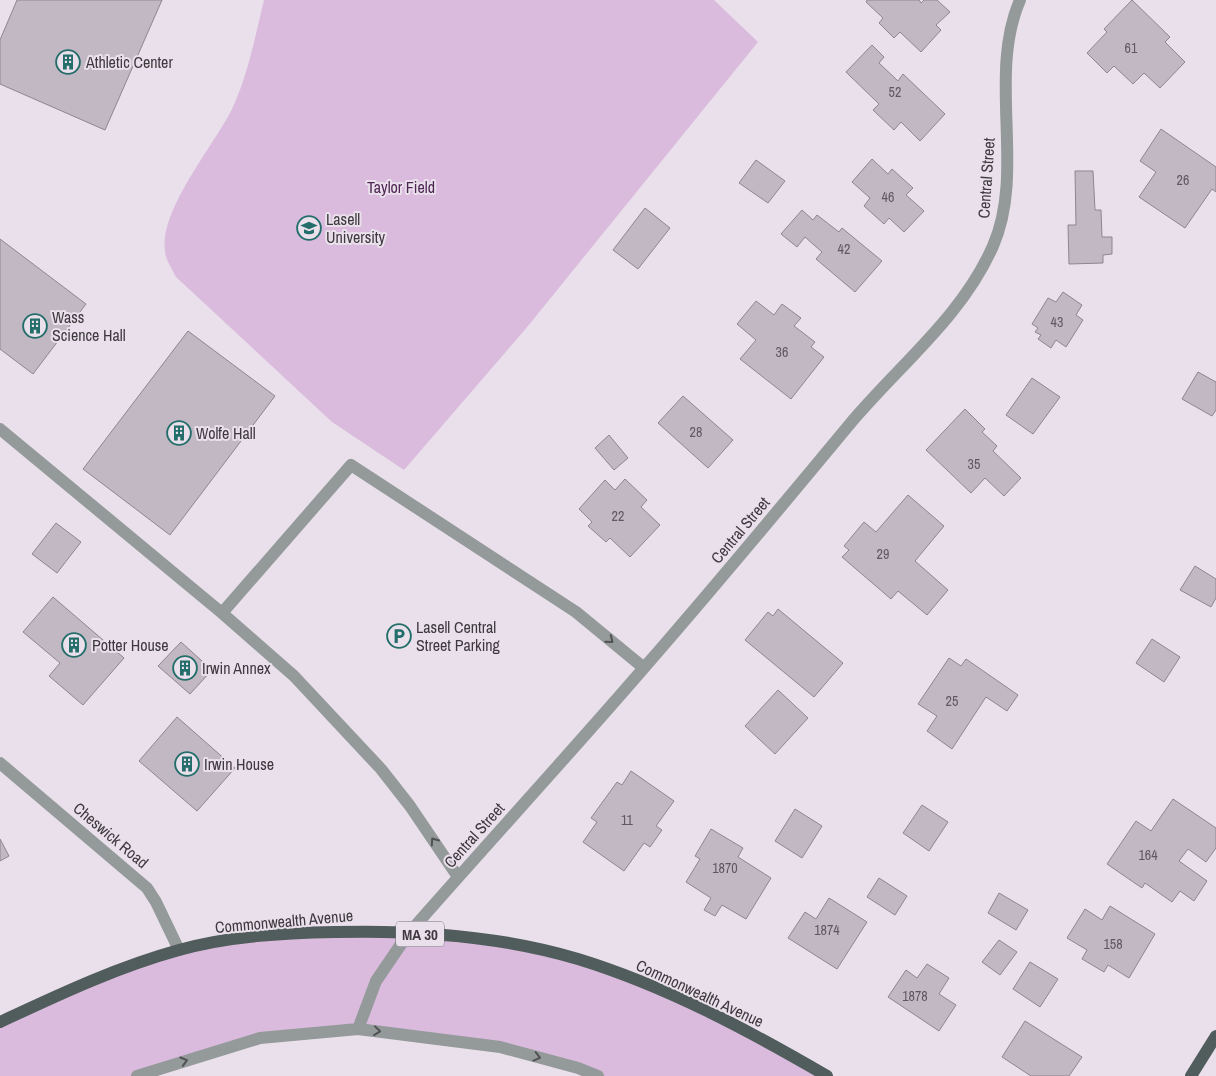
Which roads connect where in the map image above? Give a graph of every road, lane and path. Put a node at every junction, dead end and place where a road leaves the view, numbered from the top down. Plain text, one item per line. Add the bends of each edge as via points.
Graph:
1 (1020, 0) edge
2 (0, 429) edge
3 (222, 613) junction
4 (644, 668) junction
5 (0, 763) edge
6 (458, 877) junction
7 (408, 934) junction
8 (179, 950) junction
9 (0, 1022) edge
10 (358, 1029) junction
11 (1216, 1036) edge
12 (137, 1076) edge
13 (598, 1076) edge
14 (827, 1076) edge
15 (1191, 1076) edge

1 - 4 street, Central Street via 1012,20 1006,55 1004,206 994,244 976,278 952,313 855,418
2 - 3 street
3 -> 4 street via 351,465 576,612
6 -> 3 street via 381,769 294,676
4 - 6 street, Central Street
5 - 8 street, Cheswick Road via 147,888
6 - 7 street, Central Street
7 - 8 main road, Commonwealth Avenue / MA 30 via 360,931 306,933 226,940
7 - 10 street, Central Street via 376,981
7 - 14 main road, Commonwealth Avenue / MA 30 via 500,942 586,962 701,1008
8 - 9 main road, Commonwealth Avenue / MA 30 via 79,985
12 -> 10 street via 260,1038
10 -> 13 street via 500,1047
11 - 15 main road

